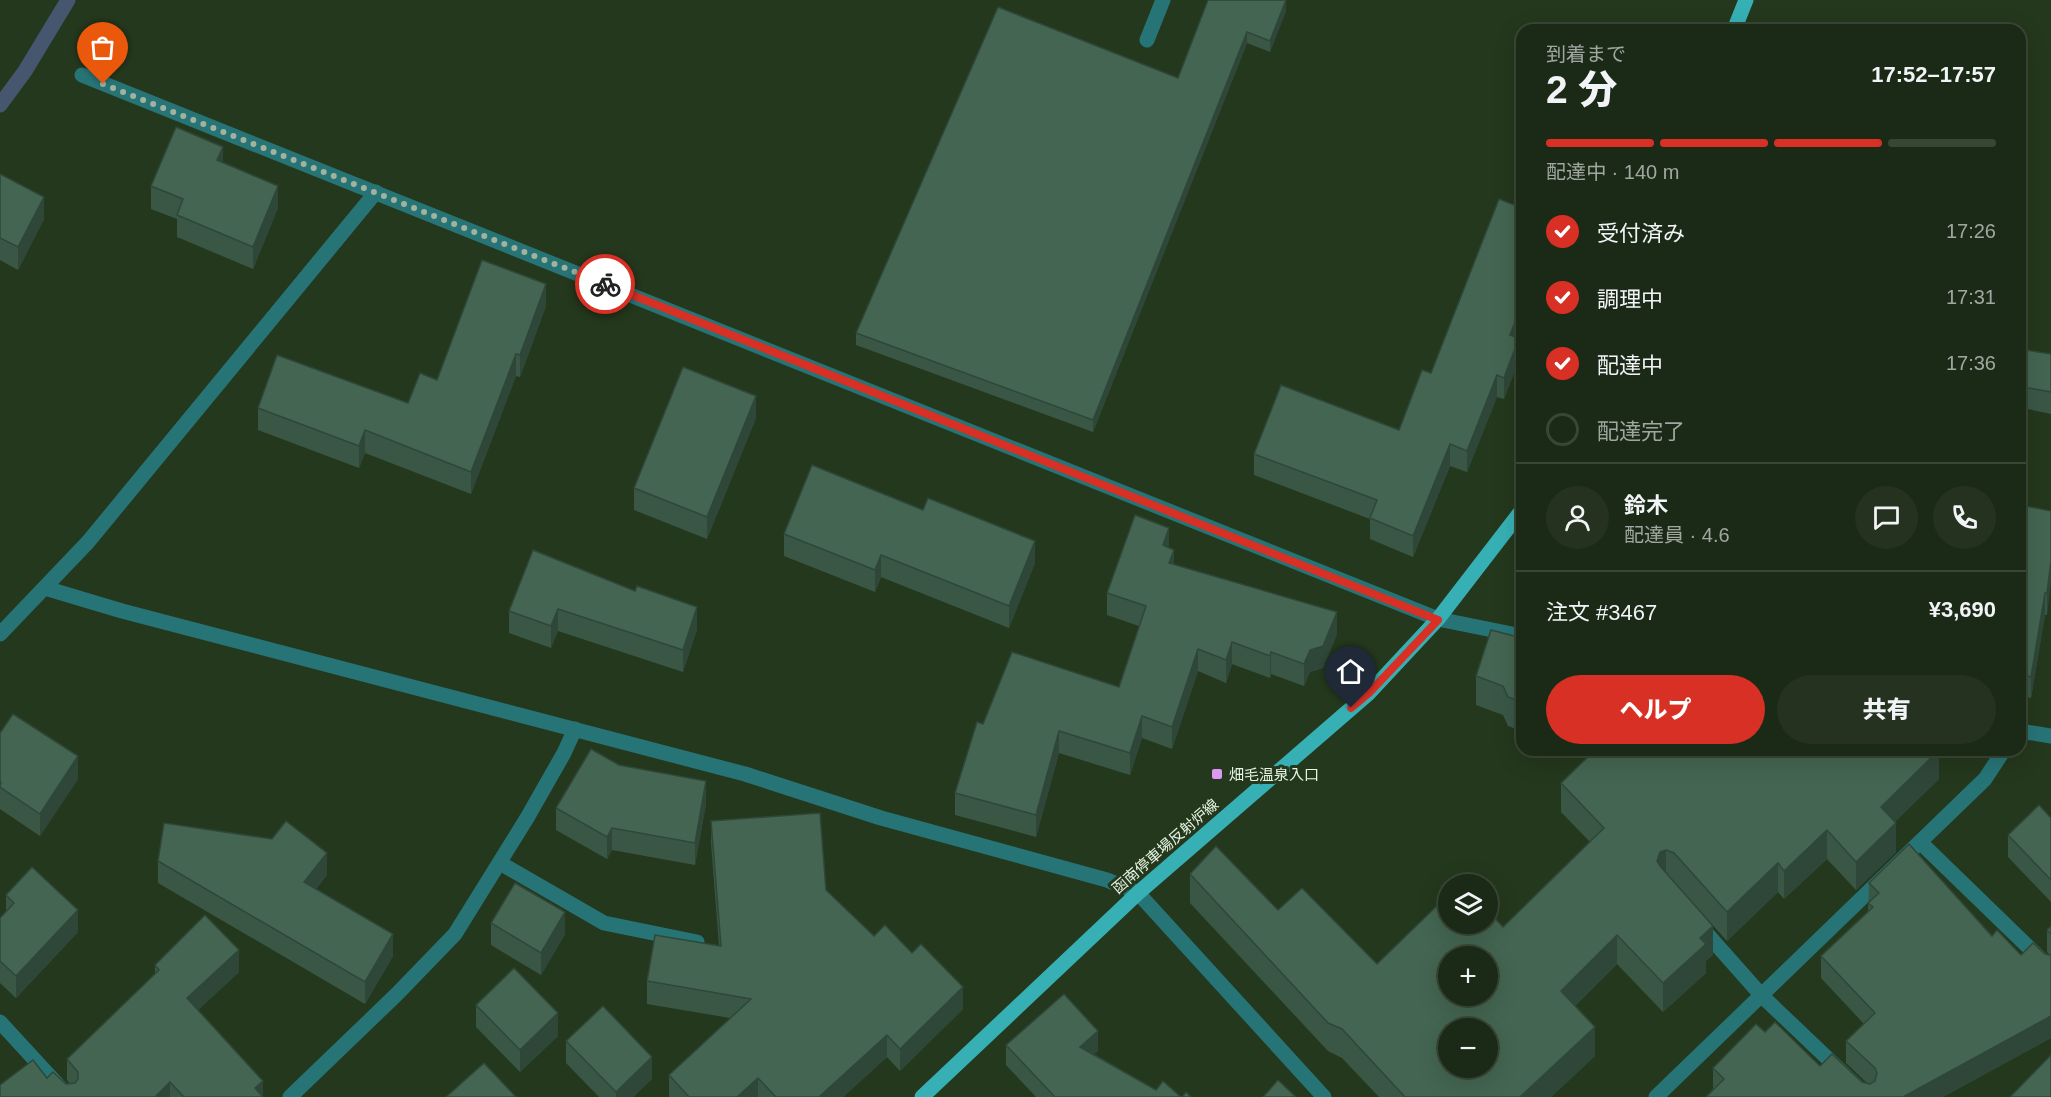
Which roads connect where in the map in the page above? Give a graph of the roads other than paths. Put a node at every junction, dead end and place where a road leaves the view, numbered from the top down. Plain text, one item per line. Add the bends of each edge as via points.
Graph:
1 (1163, 0) edge
2 (1746, 0) edge
3 (1736, 24) edge
4 (1147, 40) dead end
5 (82, 75) dead end
6 (376, 192) junction
7 (1516, 518) edge
8 (45, 588) junction
9 (1438, 620) junction
10 (0, 634) edge
11 (1516, 635) edge
12 (575, 729) junction
13 (2026, 732) edge
14 (2051, 736) edge
15 (2000, 756) edge
16 (1920, 842) junction
17 (500, 863) junction
18 (1138, 892) junction
19 (1691, 915) edge
20 (697, 942) edge
21 (2051, 969) edge
22 (1762, 996) junction
23 (0, 1022) edge
24 (69, 1097) edge
25 (290, 1097) edge
26 (921, 1097) edge
27 (1324, 1097) edge
28 (1656, 1097) edge
29 (1868, 1097) edge

1 - 4 street
2 - 3 main road
5 - 6 street
6 - 8 street via 88,542
6 - 9 street
7 - 9 main road, 函南停車場反射炉線
8 - 10 street
8 - 12 street
9 - 11 street
9 - 18 main road, 函南停車場反射炉線 via 1369,693
12 - 17 street
12 - 18 street via 745,774 881,818
13 - 14 street
15 - 16 street via 1985,779
16 - 21 street
16 - 22 street
17 - 20 street via 604,923
17 - 25 street via 455,933
18 - 26 main road, 函南停車場反射炉線
18 - 27 street
19 - 22 street
22 - 28 street
22 - 29 street
23 - 24 street

